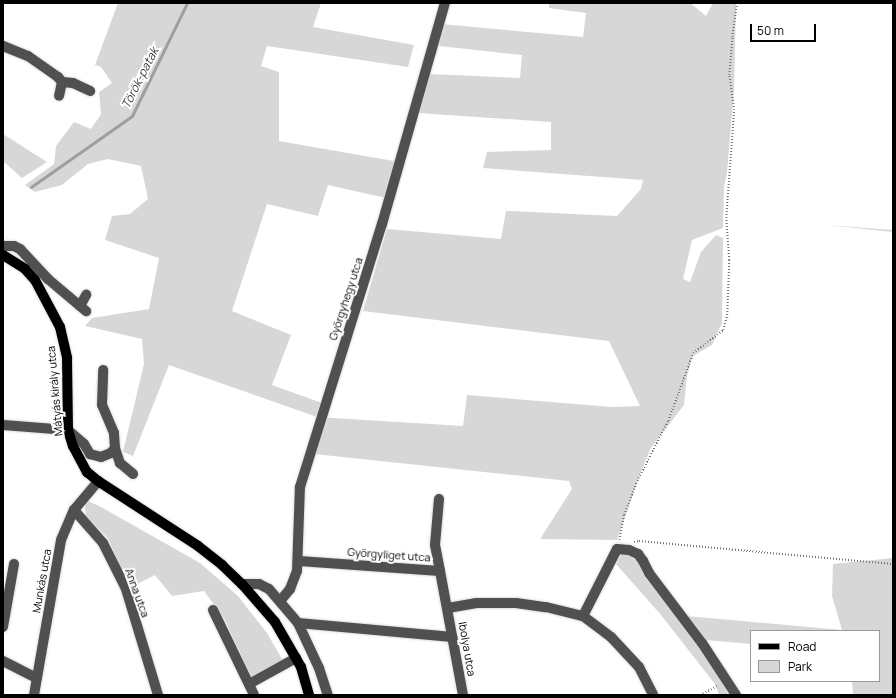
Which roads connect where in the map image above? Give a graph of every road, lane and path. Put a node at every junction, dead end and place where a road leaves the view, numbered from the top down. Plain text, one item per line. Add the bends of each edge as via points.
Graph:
1 (445, 3) edge
2 (737, 3) edge
3 (3, 46) edge
4 (62, 82) junction
5 (90, 91) dead end
6 (59, 96) dead end
7 (3, 246) edge
8 (14, 246) junction
9 (30, 247) dead end
10 (3, 255) edge
11 (86, 296) dead end
12 (103, 370) dead end
13 (3, 425) edge
14 (68, 430) junction
15 (115, 448) junction
16 (133, 474) dead end
17 (98, 481) junction
18 (439, 499) dead end
19 (74, 510) junction
20 (631, 543) dead end
21 (617, 549) junction
22 (298, 561) junction
23 (14, 564) dead end
24 (893, 564) edge
25 (440, 571) junction
26 (242, 584) junction
27 (280, 601) junction
28 (448, 608) junction
29 (213, 610) dead end
30 (583, 616) junction
31 (298, 624) junction
32 (3, 627) edge
33 (452, 637) junction
34 (296, 658) junction
35 (3, 660) edge
36 (36, 678) junction
37 (727, 681) junction
38 (248, 684) junction
39 (34, 695) edge
40 (158, 695) edge
41 (254, 695) edge
42 (309, 695) edge
43 (328, 695) edge
44 (463, 695) edge
45 (653, 695) edge
46 (700, 695) edge
47 (736, 695) edge

1 - 22 street, Györgyhegy utca via 382,224 300,487
2 - 21 path via 729,75 734,110 726,218 729,260 727,315 723,330 693,353 668,421 637,481 624,515
3 - 4 street via 28,56
4 - 5 street via 73,83
4 - 6 street
7 - 8 street
8 - 9 street
8 - 11 street via 83,308
10 - 14 main road, Mátyás király utca via 25,269 35,280 60,327 66,354
12 - 15 street via 102,405 114,433
13 - 14 street
14 - 15 street via 84,444 90,454 101,457 111,453
14 - 17 main road, Mátyás király utca via 80,460
15 - 16 street via 120,463
17 - 19 street, Munkás utca
17 - 26 main road, Mátyás király utca via 198,546
18 - 25 street via 434,545
19 - 36 street, Munkás utca via 61,540
19 - 40 street, Anna utca via 103,543 126,589
20 - 24 path via 638,541
21 - 30 street
21 - 37 street via 638,554 659,588 702,643
22 - 25 street, Györgyliget utca
22 - 27 street, Györgyhegy utca via 294,581
23 - 32 street
25 - 28 street, Györgyliget utca
26 - 27 street via 259,584 269,589
26 - 34 main road, Mátyás király utca via 275,622
27 - 31 street
28 - 30 street via 477,603 516,603
28 - 33 street, Ibolya utca
29 - 38 street
30 - 45 street via 611,638 638,667
31 - 33 street
31 - 43 street via 320,668
33 - 44 street, Ibolya utca
34 - 38 street
34 - 42 main road, Mátyás király utca
35 - 36 street
36 - 39 street, Munkás utca
37 - 46 path
37 - 47 street
38 - 41 street

